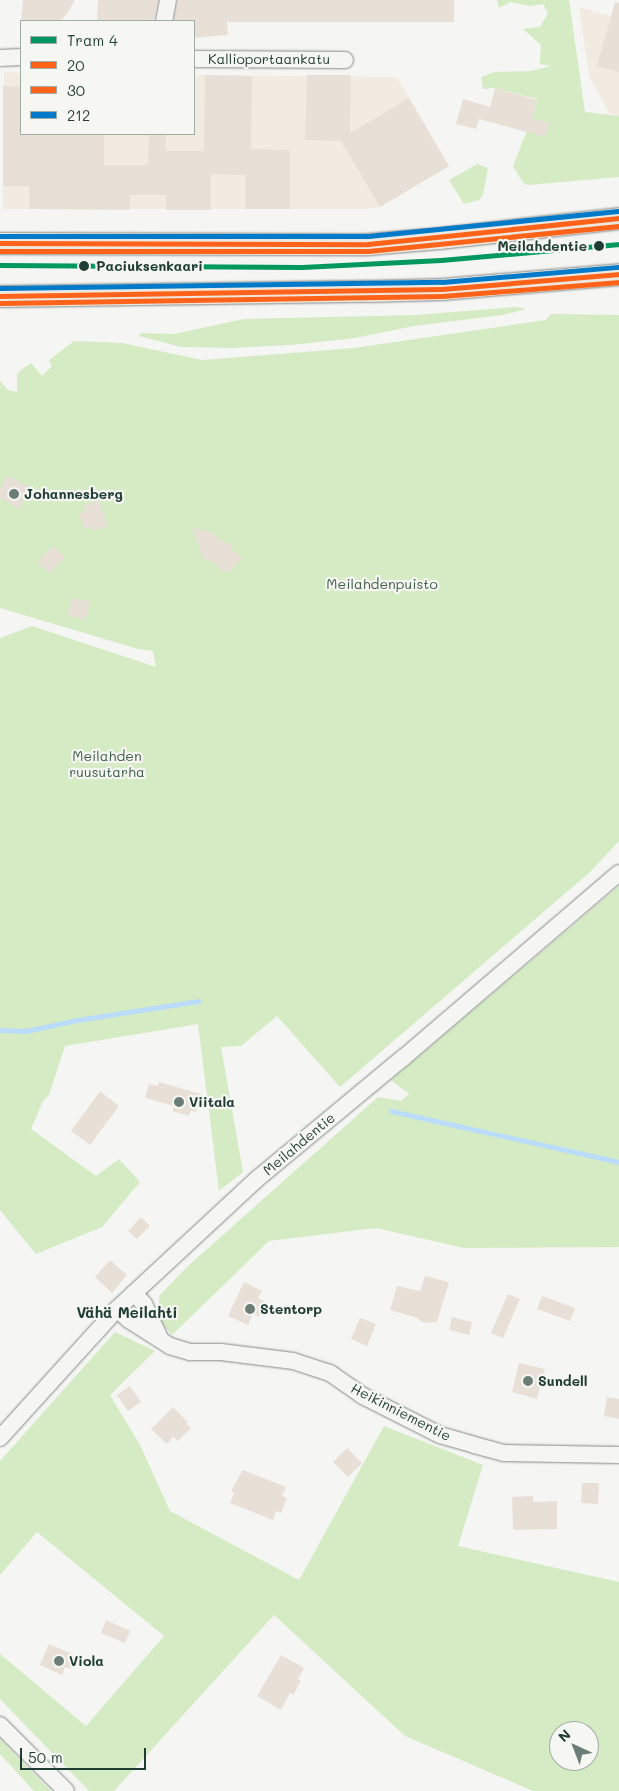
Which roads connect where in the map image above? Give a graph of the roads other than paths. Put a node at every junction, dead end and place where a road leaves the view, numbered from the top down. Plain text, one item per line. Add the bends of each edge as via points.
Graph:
1 (168, 0) edge
2 (164, 20) edge
3 (20, 57) edge
4 (0, 58) edge
5 (195, 59) edge
6 (345, 60) dead end
7 (619, 218) edge
8 (0, 244) edge
9 (619, 274) edge
10 (0, 296) edge
11 (619, 874) edge
12 (134, 1293) junction
13 (117, 1309) junction
14 (160, 1339) junction
15 (0, 1438) edge
16 (619, 1455) edge
17 (0, 1725) edge
18 (66, 1791) edge

1 - 2 street
3 - 4 street
5 - 6 street, Kallioportaankatu
7 - 8 main road via 368,244
9 - 10 main road via 406,290
11 - 12 street, Meilahdentie via 399,1062 284,1155
12 - 13 street, Meilahdentie
12 - 14 street via 144,1304
13 - 14 street, Heikinniementie
13 - 15 street, Meilahdentie
14 - 16 street, Heikinniementie via 190,1352 221,1352 293,1361 330,1373 363,1396 440,1435 503,1453
17 - 18 street

